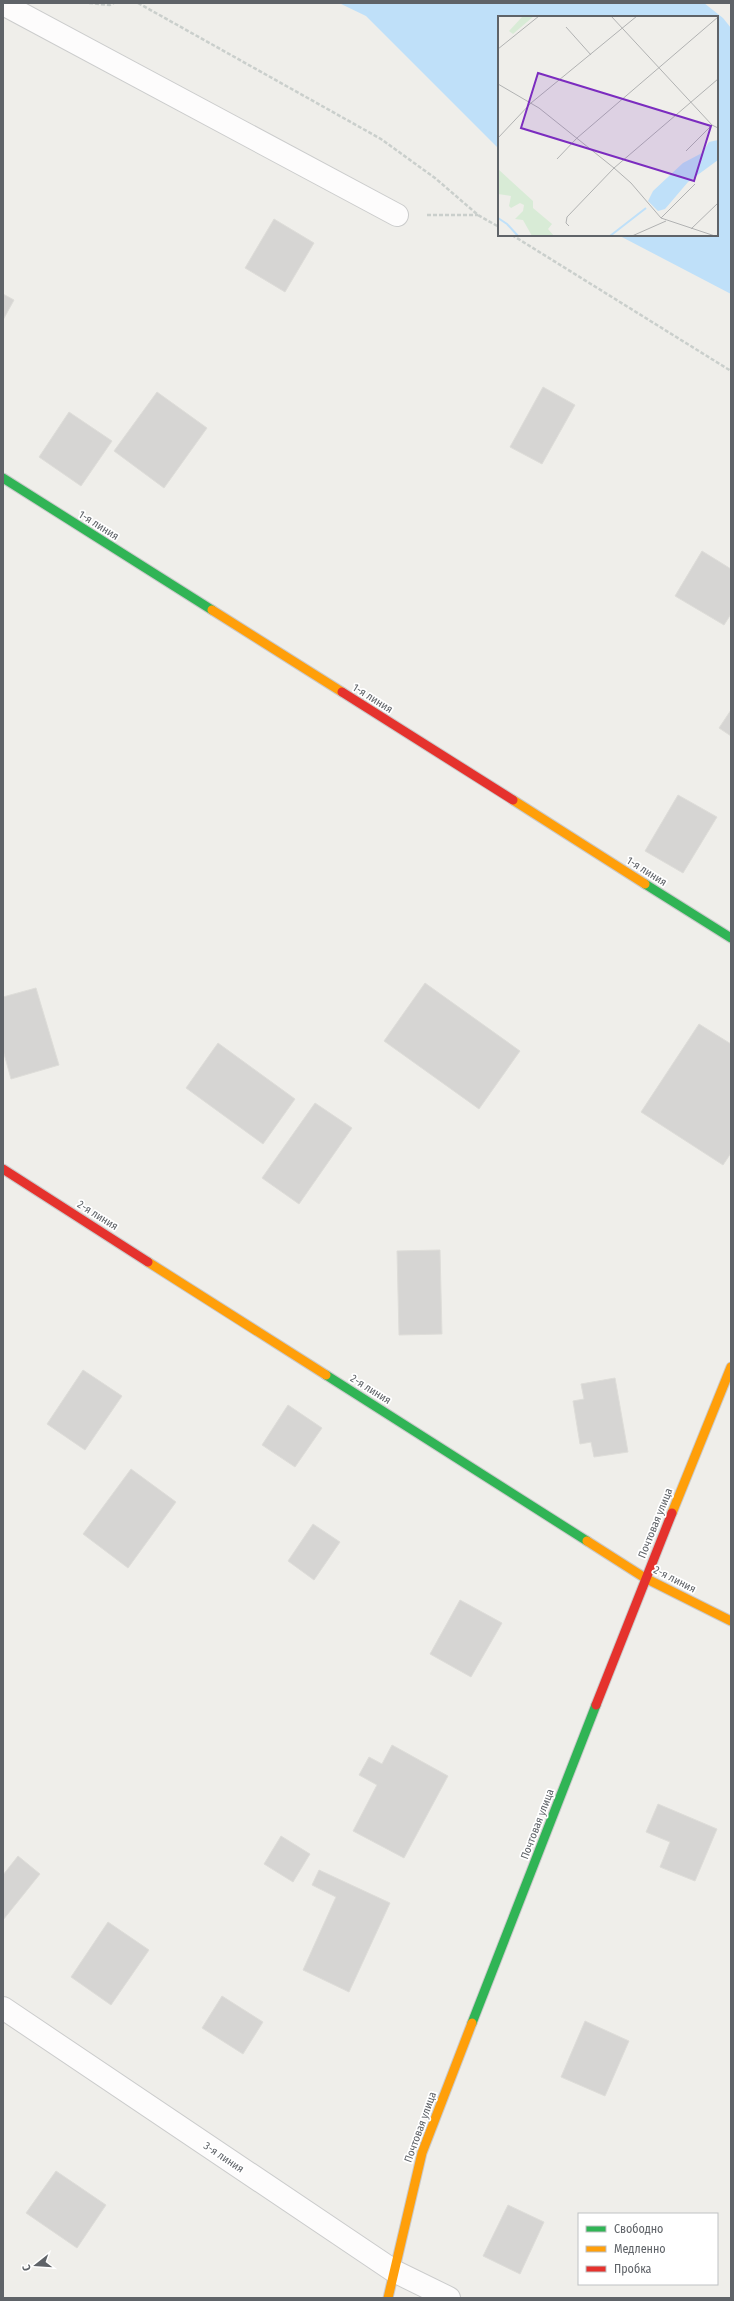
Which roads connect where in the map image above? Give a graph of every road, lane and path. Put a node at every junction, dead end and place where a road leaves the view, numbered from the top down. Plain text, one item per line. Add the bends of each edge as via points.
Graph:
1 (89, 3) edge
2 (114, 3) edge
3 (138, 3) edge
4 (3, 4) edge
5 (397, 215) joint
6 (478, 215) junction
7 (498, 226) edge
8 (514, 236) edge
9 (731, 371) edge
10 (3, 478) edge
11 (731, 938) edge
12 (3, 1169) edge
13 (731, 1367) edge
14 (645, 1578) junction
15 (731, 1621) edge
16 (3, 2008) edge
17 (394, 2271) junction
18 (388, 2298) edge
19 (450, 2298) edge

1 - 2 path
3 - 6 path via 381,139 435,178
4 - 5 street
5 - 6 path
6 - 7 path
8 - 9 path
10 - 11 street, 1-я линия
12 - 14 street, 2-я линия
13 - 14 street, Почтовая улица
14 - 15 street, 2-я линия
14 - 17 street, Почтовая улица via 422,2153
16 - 17 street, 3-я линия
17 - 18 street, Почтовая улица
17 - 19 street, 3-я линия

